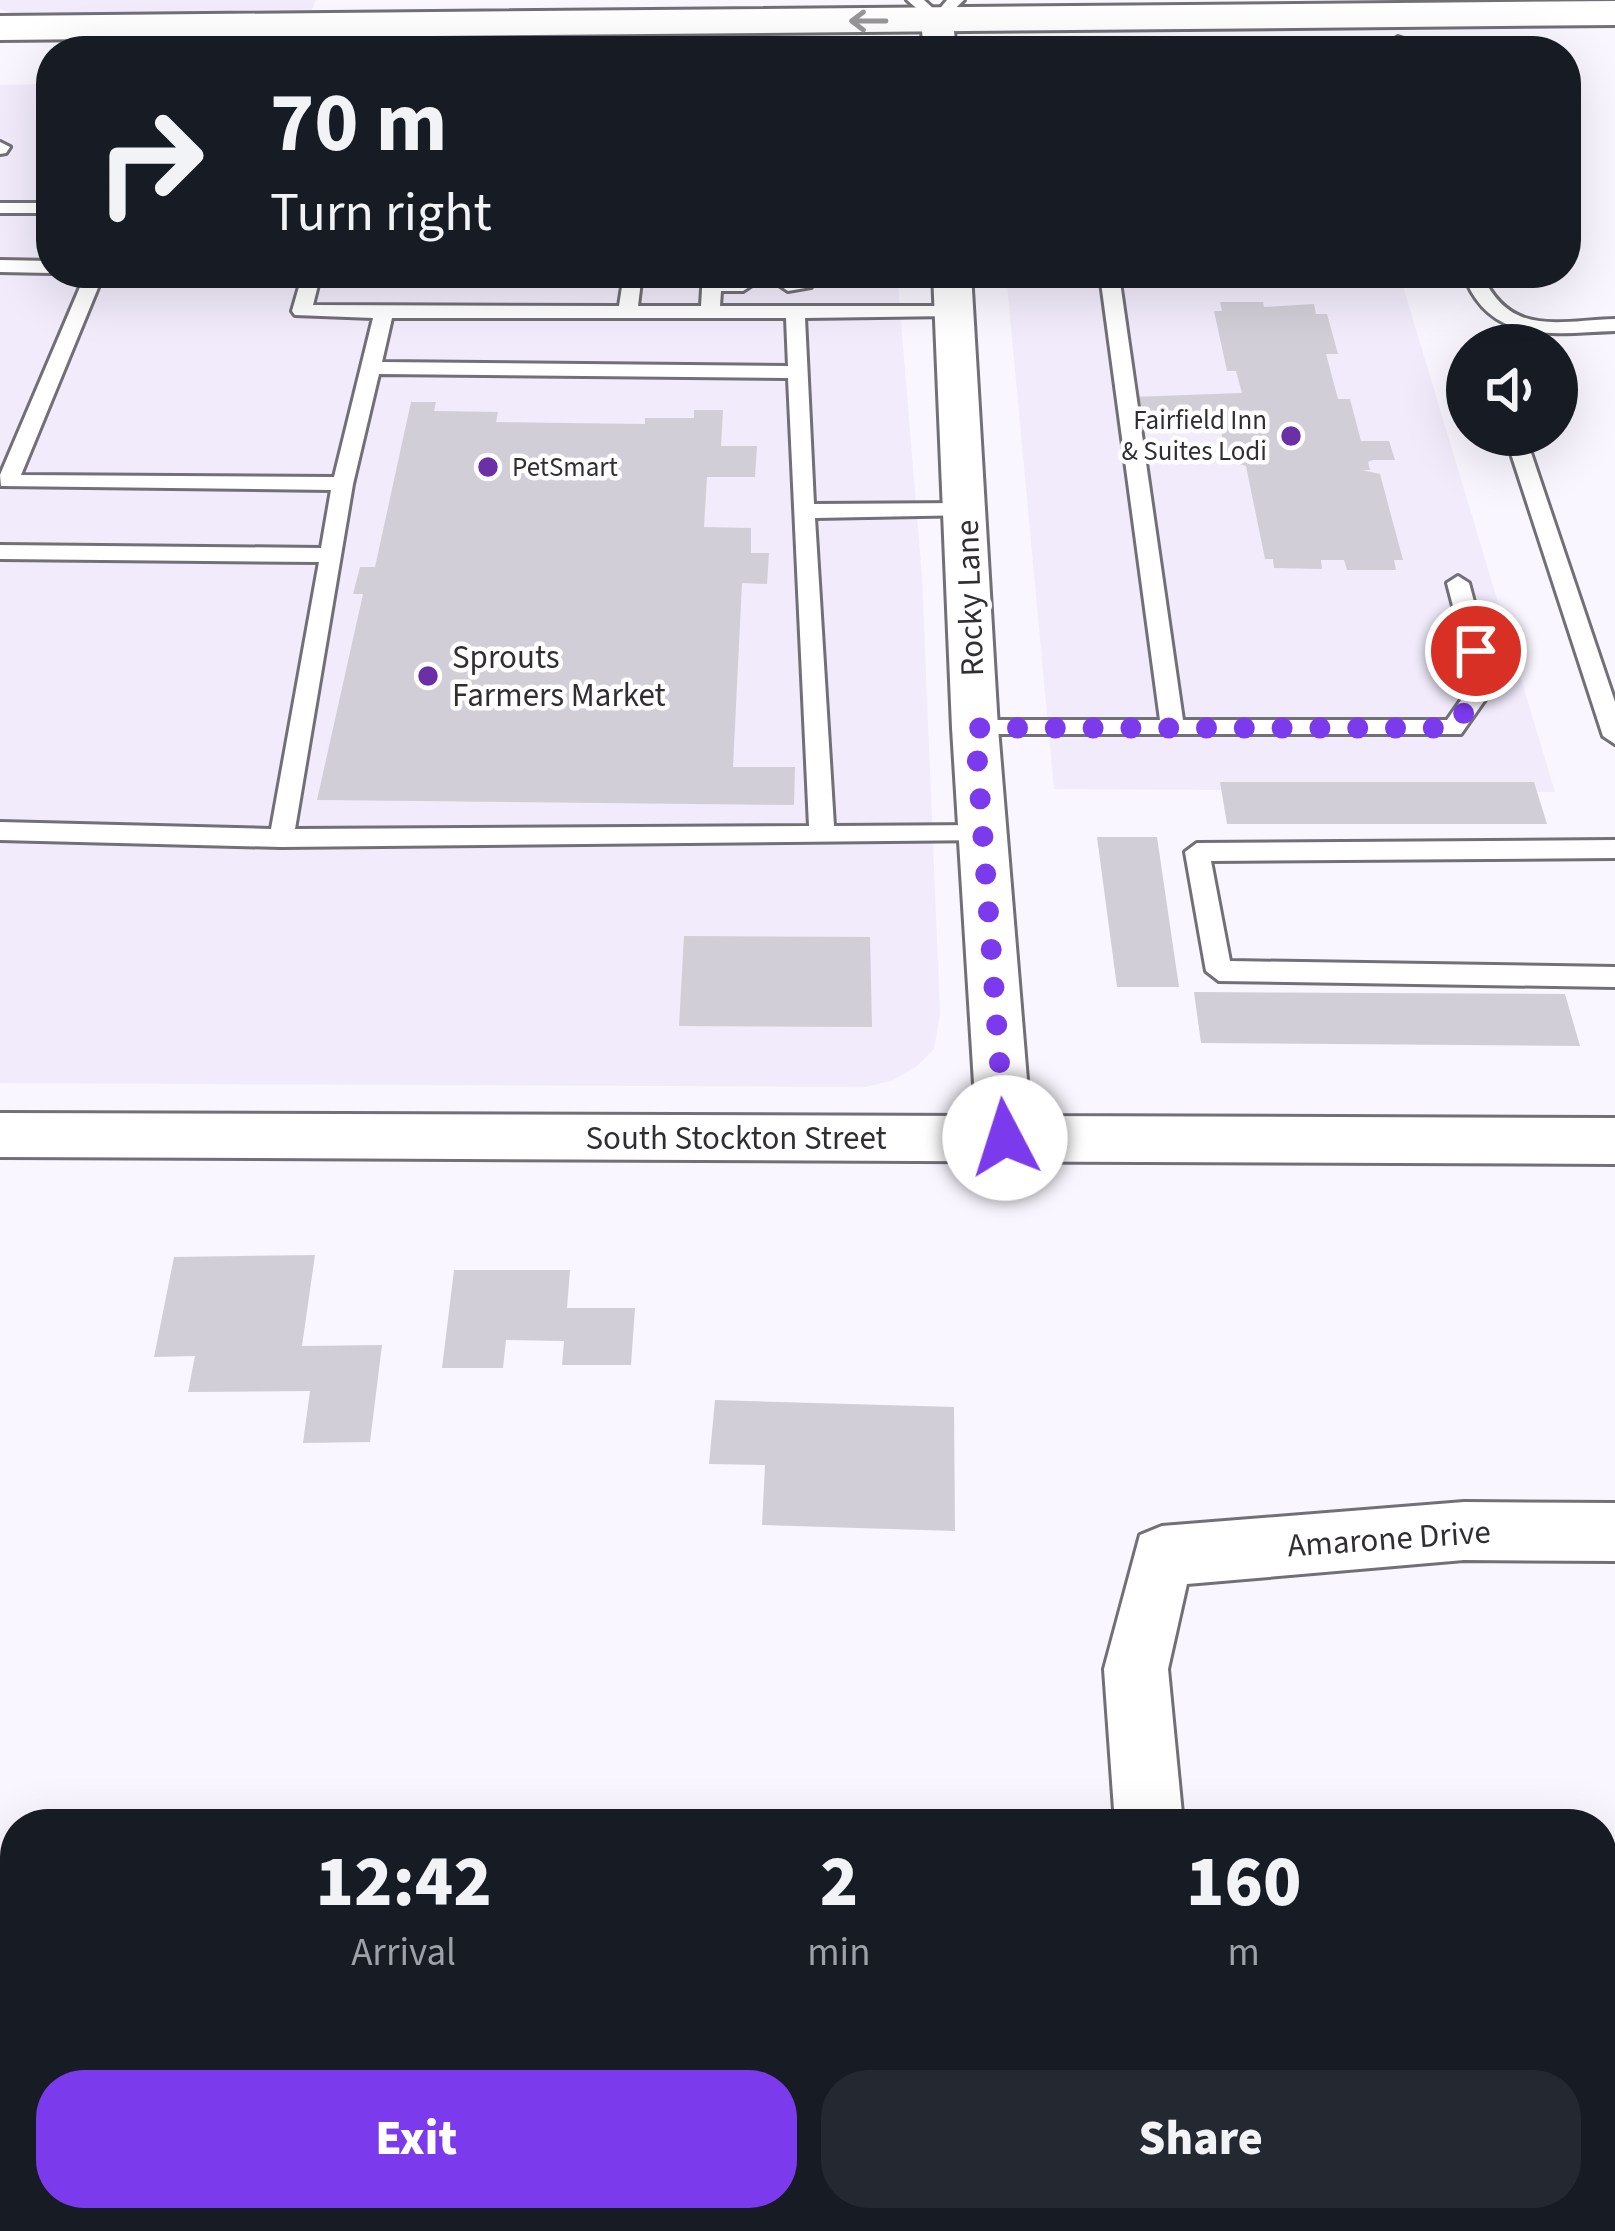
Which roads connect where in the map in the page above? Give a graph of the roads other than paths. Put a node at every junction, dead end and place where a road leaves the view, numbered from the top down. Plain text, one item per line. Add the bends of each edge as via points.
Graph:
1 (1615, 13) edge
2 (937, 18) edge
3 (0, 28) edge
4 (1615, 36) edge
5 (1581, 38) edge
6 (0, 208) edge
7 (36, 208) edge
8 (0, 266) edge
9 (36, 267) edge
10 (88, 288) edge
11 (308, 288) edge
12 (631, 288) edge
13 (711, 288) edge
14 (940, 288) edge
15 (952, 288) edge
16 (1111, 288) edge
17 (1480, 288) edge
18 (384, 312) junction
19 (628, 312) junction
20 (710, 312) junction
21 (795, 312) junction
22 (1615, 326) edge
23 (372, 368) junction
24 (800, 372) junction
25 (1522, 456) edge
26 (4, 482) edge
27 (344, 484) junction
28 (0, 506) edge
29 (966, 510) junction
30 (804, 511) junction
31 (0, 552) edge
32 (331, 555) junction
33 (1459, 583) dead end
34 (1172, 725) junction
35 (975, 728) junction
36 (1615, 736) edge
37 (0, 831) edge
38 (982, 833) junction
39 (822, 835) junction
40 (281, 838) junction
41 (1615, 849) edge
42 (1615, 976) edge
43 (0, 1135) edge
44 (1005, 1138) junction
45 (1615, 1141) edge
46 (1615, 1532) edge
47 (1148, 1809) edge

1 - 2 street
2 -> 3 street
4 - 5 street
6 - 7 lane
8 - 9 lane
10 - 26 lane
11 - 18 lane via 302,311
12 - 19 lane
13 - 20 lane
14 - 21 lane
15 - 29 street, Rocky Lane
16 - 34 lane
17 - 22 lane via 1494,316 1518,325
18 - 19 lane
18 - 23 lane
19 - 20 lane
20 - 21 lane
21 - 24 lane
23 - 24 lane
23 - 27 lane
24 - 30 lane
25 - 36 lane
26 - 27 lane
26 - 28 lane
27 - 32 lane
29 - 30 lane
29 - 35 street, Rocky Lane
30 - 39 lane
31 - 32 lane
32 - 40 lane
33 - 34 lane via 1485,684 1453,728
34 - 35 lane
35 - 38 street, Rocky Lane
37 - 40 lane
38 - 39 lane
38 - 44 street, Rocky Lane
39 - 40 lane
41 - 42 lane via 1197,851 1220,971
43 - 44 street, South Stockton Street
44 - 45 street, South Stockton Street
46 - 47 street, Amarone Drive via 1464,1531 1162,1556 1136,1669

